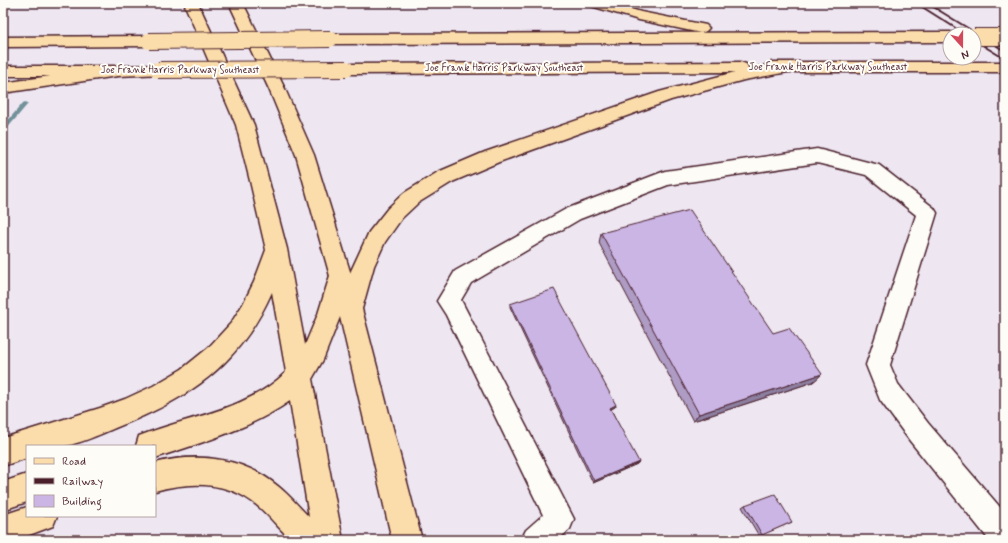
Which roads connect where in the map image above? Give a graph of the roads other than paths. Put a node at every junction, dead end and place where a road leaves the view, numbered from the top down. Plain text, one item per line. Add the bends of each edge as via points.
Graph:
1 (191, 3) edge
2 (236, 3) edge
3 (596, 3) edge
4 (942, 37) edge
5 (982, 37) edge
6 (1005, 37) edge
7 (769, 38) junction
8 (3, 42) edge
9 (788, 67) junction
10 (1005, 67) edge
11 (118, 70) junction
12 (3, 71) edge
13 (3, 88) edge
14 (276, 249) junction
15 (340, 275) junction
16 (350, 309) junction
17 (299, 377) junction
18 (152, 445) edge
19 (3, 452) edge
20 (156, 477) edge
21 (26, 488) edge
22 (3, 496) edge
23 (40, 517) edge
24 (3, 530) edge
25 (1005, 536) edge
26 (312, 540) edge
27 (328, 540) edge
28 (407, 540) edge
29 (536, 540) edge

1 - 14 main road via 245,125
2 - 15 main road via 305,155
3 - 7 main road via 667,22
4 - 7 main road
5 - 6 main road, bridge
7 - 8 main road, bridge
9 - 10 main road, Joe Frank Harris Parkway Southeast
9 - 11 main road, Joe Frank Harris Parkway Southeast, bridge
9 - 16 main road via 743,75 644,102 492,157 445,177 411,198 395,213 376,238 362,266
11 - 12 main road, Joe Frank Harris Parkway Southeast
11 - 13 main road
14 - 17 main road
14 - 19 main road via 264,287 240,330 206,367 154,400
15 - 16 main road
15 - 17 main road via 333,306 314,354
16 - 28 main road
17 - 18 main road via 284,390 247,412
17 - 27 main road
20 - 26 main road via 182,470 200,470 237,478 270,497
21 - 22 main road
23 - 24 main road
25 - 29 street via 889,392 878,365 927,213 872,170 818,156 665,178 573,214 463,277 448,301 454,308 560,519

